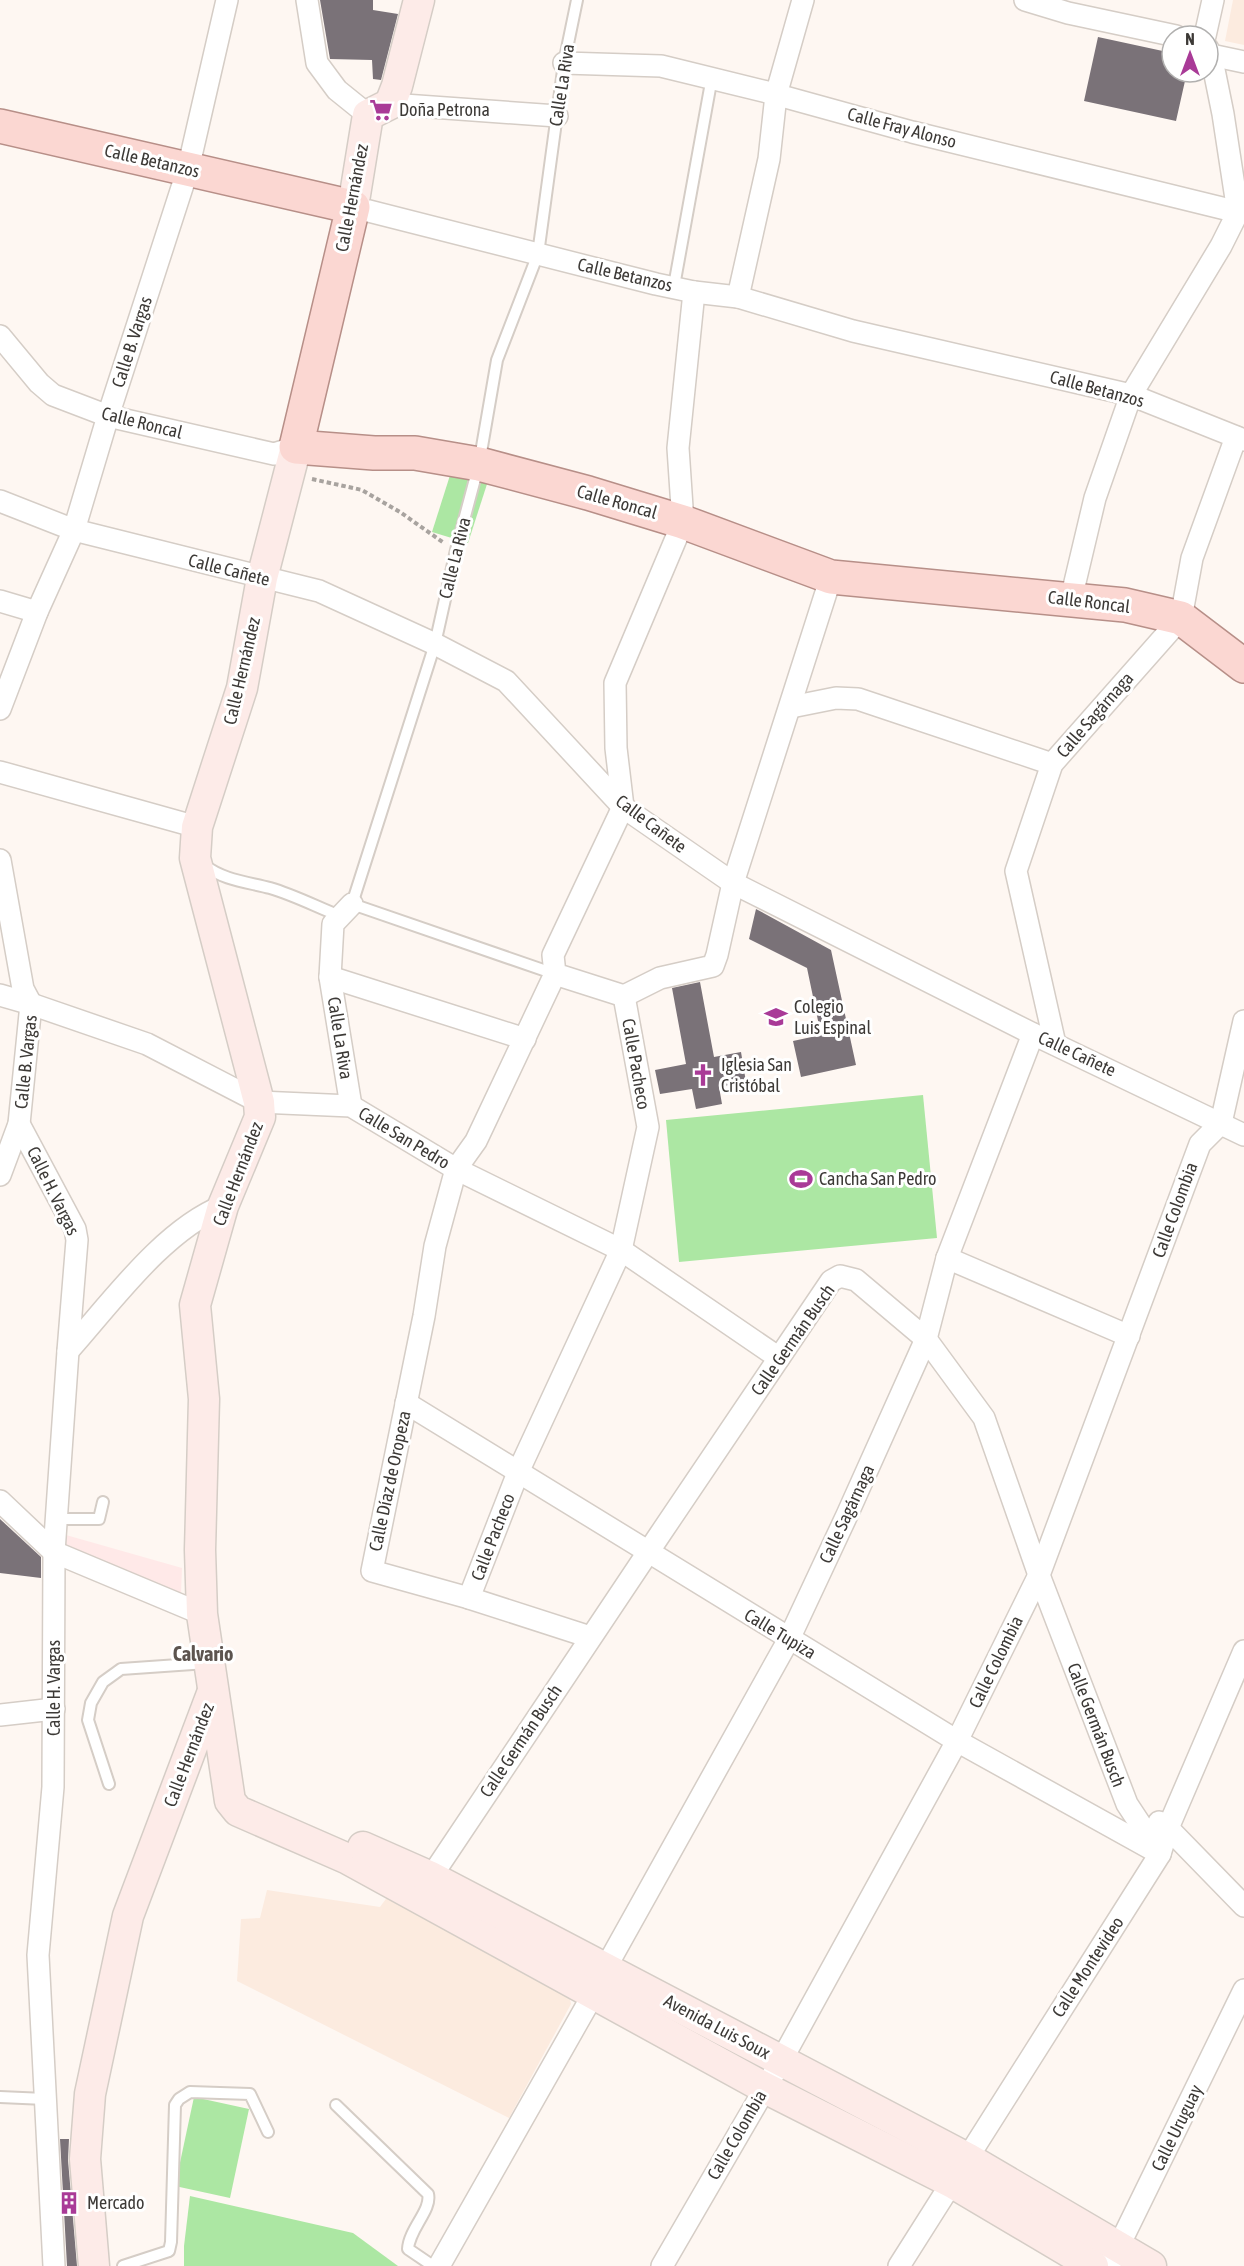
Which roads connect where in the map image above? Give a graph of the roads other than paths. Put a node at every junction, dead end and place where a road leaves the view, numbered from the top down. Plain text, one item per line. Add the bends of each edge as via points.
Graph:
1 (227, 0) edge
2 (307, 0) edge
3 (419, 0) edge
4 (577, 0) edge
5 (803, 0) edge
6 (1025, 0) edge
7 (1214, 0) edge
8 (1211, 24) edge
9 (1160, 33) edge
10 (1220, 52) edge
11 (1244, 62) edge
12 (564, 63) junction
13 (712, 77) junction
14 (1216, 84) edge
15 (776, 95) junction
16 (379, 110) junction
17 (557, 116) junction
18 (0, 126) edge
19 (188, 169) junction
20 (353, 207) junction
21 (1238, 212) junction
22 (538, 254) junction
23 (684, 289) junction
24 (738, 297) junction
25 (0, 336) edge
26 (1131, 395) junction
27 (108, 416) junction
28 (1240, 438) edge
29 (292, 460) junction
30 (479, 464) junction
31 (0, 501) edge
32 (683, 522) junction
33 (74, 530) junction
34 (262, 578) junction
35 (831, 578) junction
36 (1071, 599) junction
37 (0, 601) edge
38 (37, 612) junction
39 (1181, 618) junction
40 (435, 644) junction
41 (1244, 666) edge
42 (791, 707) junction
43 (0, 709) edge
44 (1052, 764) junction
45 (0, 772) edge
46 (623, 807) junction
47 (197, 827) junction
48 (195, 858) junction
49 (0, 860) edge
50 (733, 883) junction
51 (346, 910) junction
52 (7, 934) edge
53 (555, 974) junction
54 (330, 977) junction
55 (0, 995) edge
56 (624, 996) junction
57 (31, 1004) junction
58 (1244, 1021) edge
59 (1033, 1034) junction
60 (525, 1039) junction
61 (1055, 1044) junction
62 (259, 1102) junction
63 (351, 1106) junction
64 (1221, 1123) junction
65 (20, 1124) junction
66 (1244, 1134) edge
67 (456, 1169) junction
68 (0, 1175) edge
69 (223, 1206) junction
70 (621, 1250) junction
71 (947, 1258) junction
72 (1129, 1336) junction
73 (926, 1339) junction
74 (68, 1351) junction
75 (779, 1358) junction
76 (406, 1403) junction
77 (519, 1470) junction
78 (0, 1501) edge
79 (103, 1502) dead end
80 (57, 1519) junction
81 (54, 1552) junction
82 (649, 1553) junction
83 (1039, 1575) junction
84 (469, 1598) junction
85 (202, 1614) junction
86 (590, 1637) junction
87 (789, 1639) junction
88 (1244, 1651) edge
89 (212, 1676) junction
90 (54, 1709) junction
91 (0, 1715) edge
92 (957, 1741) junction
93 (109, 1784) dead end
94 (1127, 1804) junction
95 (268, 1822) junction
96 (1168, 1828) junction
97 (1160, 1854) junction
98 (431, 1877) junction
99 (1244, 1906) edge
100 (600, 1981) junction
101 (1244, 1992) edge
102 (781, 2061) junction
103 (765, 2088) junction
104 (0, 2097) edge
105 (45, 2099) junction
106 (336, 2105) dead end
107 (268, 2132) dead end
108 (960, 2170) junction
109 (1114, 2257) edge
110 (54, 2266) edge
111 (94, 2266) edge
112 (123, 2266) edge
113 (433, 2266) edge
114 (439, 2266) edge
115 (662, 2266) edge
116 (899, 2266) edge
117 (1093, 2266) edge
118 (1151, 2266) edge

1 - 19 street, Calle B. Vargas
2 - 16 street via 317,63 337,90
3 - 16 main road, Calle Hernández via 398,86
4 - 12 lane, Calle La Riva
5 - 15 street
6 - 9 street
7 - 8 street
10 - 11 street
12 - 13 street, Calle Fray Alonso via 661,66
12 - 17 lane, Calle La Riva
13 - 15 street, Calle Fray Alonso
13 - 23 lane
14 - 21 street
15 - 21 street, Calle Fray Alonso
15 - 24 street via 769,159
16 - 17 street
16 - 20 main road, Calle Hernández
17 - 22 lane, Calle La Riva
18 - 19 main road, Calle Betanzos
19 - 20 main road, Calle Betanzos
19 - 27 street, Calle B. Vargas
20 - 22 street, Calle Betanzos
20 - 29 main road, Calle Hernández
21 - 26 street
22 - 23 street, Calle Betanzos
22 - 30 lane, Calle La Riva via 497,360
23 - 24 street, Calle Betanzos
23 - 32 street via 678,448
24 - 26 street, Calle Betanzos via 853,331
25 - 27 street, Calle Roncal via 53,395
26 - 28 street, Calle Betanzos
26 - 36 street via 1095,498
27 - 29 street, Calle Roncal
27 - 33 street, Calle B. Vargas
28 - 39 street via 1192,558
29 - 30 main road, Calle Roncal via 415,453
29 - 34 main road, Calle Hernández
30 - 32 main road, Calle Roncal
30 - 40 lane, Calle La Riva
31 - 33 street, Calle Cañete
32 - 35 main road, Calle Roncal
32 - 46 street via 615,683 616,748
33 - 34 street, Calle Cañete
33 - 38 street, Calle B. Vargas
34 - 40 street, Calle Cañete via 319,591
34 - 47 main road, Calle Hernández via 242,688
35 - 36 main road, Calle Roncal
35 - 42 street, Calle Pacheco
36 - 39 main road, Calle Roncal via 1125,605
37 - 38 street
38 - 43 street, Calle B. Vargas
39 - 41 main road, Calle Roncal
39 - 44 street, Calle Sagárnaga
40 - 46 street, Calle Cañete via 506,681
40 - 51 lane, Calle La Riva
42 - 44 street via 836,698 858,699
42 - 50 street, Calle Pacheco
44 - 61 street, Calle Sagárnaga via 1016,871
45 - 47 street
46 - 50 street, Calle Cañete
46 - 53 street via 554,955
47 - 48 main road, Calle Hernández
48 - 51 lane via 210,870 242,883
48 - 62 main road, Calle Hernández
49 - 52 street, Calle B. Vargas
50 - 56 street, Calle Pacheco via 713,966 660,978
50 - 59 street, Calle Cañete
51 - 53 lane
51 - 54 street, Calle La Riva via 333,924
52 - 57 street, Calle B. Vargas via 22,989
53 - 56 street
53 - 60 street
54 - 60 street
54 - 63 street, Calle La Riva
55 - 57 street, Calle San Pedro
56 - 70 street, Calle Pacheco via 648,1127
57 - 62 street, Calle San Pedro via 147,1044
57 - 65 street, Calle B. Vargas
58 - 64 street
59 - 61 street, Calle Cañete
59 - 71 street, Calle Sagárnaga
60 - 67 street via 476,1141
61 - 64 street, Calle Cañete
62 - 63 street, Calle San Pedro
62 - 69 main road, Calle Hernández via 260,1117
63 - 67 street, Calle San Pedro
64 - 66 street, Calle Cañete
64 - 72 street, Calle Colombia via 1200,1144
65 - 68 street, Calle B. Vargas
65 - 74 street, Calle H. Vargas via 75,1229
67 - 70 street, Calle San Pedro
67 - 76 street, Calle Díaz de Oropeza via 435,1246
69 - 74 street via 204,1214 156,1252
69 - 85 main road, Calle Hernández via 195,1305 204,1399
70 - 75 street, Calle San Pedro
70 - 77 street, Calle Pacheco
71 - 72 street
71 - 73 street, Calle Sagárnaga
72 - 83 street, Calle Colombia
73 - 75 street, Calle Germán Busch via 856,1280 840,1276 831,1281
73 - 83 street, Calle Germán Busch via 984,1418
73 - 87 street, Calle Sagárnaga
74 - 80 street, Calle H. Vargas
75 - 82 street, Calle Germán Busch
76 - 77 street, Calle Tupiza
76 - 84 street, Calle Díaz de Oropeza via 372,1571
77 - 82 street, Calle Tupiza
77 - 84 street, Calle Pacheco
78 - 81 street
79 - 80 lane via 99,1519
80 - 81 street, Calle H. Vargas
81 - 85 street
81 - 90 street, Calle H. Vargas
82 - 86 street, Calle Germán Busch
82 - 87 street, Calle Tupiza
83 - 92 street, Calle Colombia
83 - 94 street, Calle Germán Busch
84 - 86 street, Calle Díaz de Oropeza
85 - 89 main road, Calle Hernández
86 - 98 street, Calle Germán Busch
87 - 92 street, Calle Tupiza
87 - 100 street, Calle Sagárnaga
88 - 96 street, Calle Montevideo
89 - 93 lane via 122,1670 103,1682 91,1702 88,1720
89 - 95 main road, Avenida Luis Soux via 230,1801 238,1810
89 - 111 main road, Calle Hernández via 128,1916 90,2094 85,2159
90 - 91 street
90 - 105 street, Calle H. Vargas via 53,1787 38,1954
92 - 97 street, Calle Tupiza
92 - 102 street, Calle Colombia
94 - 96 street
94 - 97 street, Calle Germán Busch
95 - 98 main road, Avenida Luis Soux via 362,1846
95 - 100 main road, Avenida Luis Soux
96 - 97 street, Calle Montevideo
96 - 99 street
97 - 108 street, Calle Montevideo
98 - 100 main road, Avenida Luis Soux
100 - 102 main road, Avenida Luis Soux
100 - 103 main road, Avenida Luis Soux
100 - 114 street, Calle Sagárnaga
101 - 109 street, Calle Uruguay
102 - 103 street, Calle Colombia
102 - 108 main road, Avenida Luis Soux
103 - 108 main road, Avenida Luis Soux
103 - 115 street, Calle Colombia
104 - 105 lane
105 - 110 street, Calle H. Vargas
106 - 113 lane via 428,2194 428,2205 411,2233 408,2249
107 - 112 lane via 250,2094 190,2092 179,2099 175,2105 169,2251
108 - 109 main road, Avenida Luis Soux
108 - 116 street, Calle Montevideo
108 - 117 main road, Avenida Luis Soux
109 - 118 main road, Avenida Luis Soux

